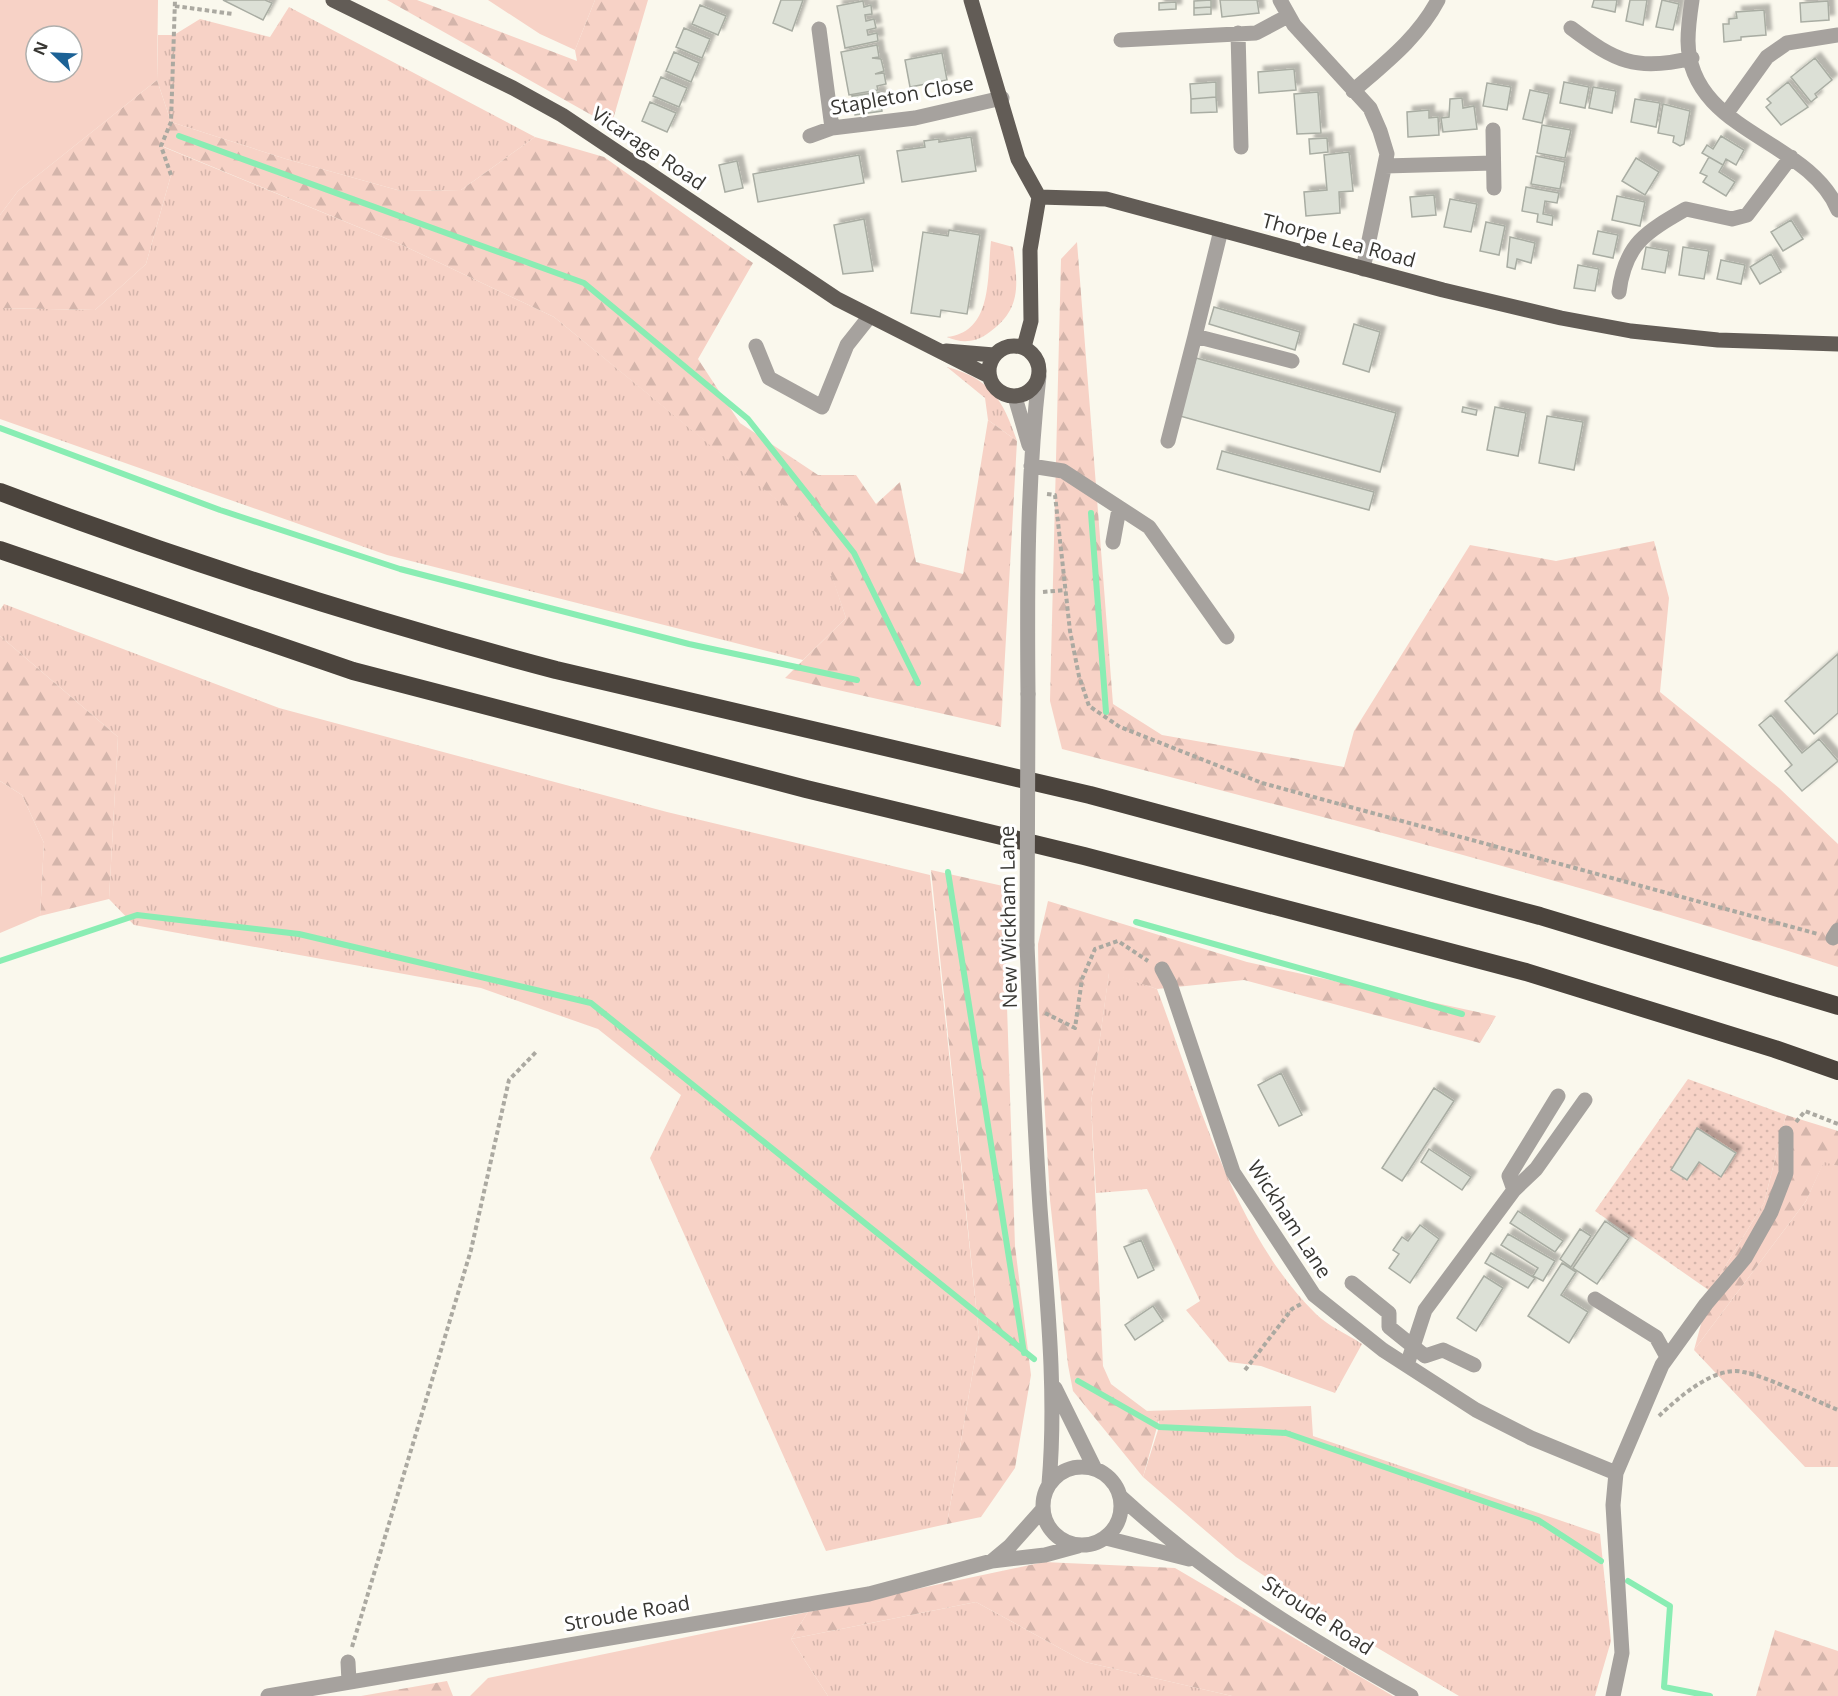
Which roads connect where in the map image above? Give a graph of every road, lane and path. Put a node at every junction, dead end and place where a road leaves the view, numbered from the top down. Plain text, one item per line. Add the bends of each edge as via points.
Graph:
1 (175, 0) edge
2 (333, 0) edge
3 (971, 0) edge
4 (1280, 0) edge
5 (1438, 0) edge
6 (1692, 0) edge
7 (175, 6) junction
8 (233, 14) dead end
9 (1288, 16) junction
10 (1570, 28) dead end
11 (819, 29) dead end
12 (1238, 33) junction
13 (1838, 35) edge
14 (1121, 40) dead end
15 (1692, 58) junction
16 (1353, 91) junction
17 (1002, 98) junction
18 (1726, 114) junction
19 (832, 128) junction
20 (1493, 130) dead end
21 (810, 136) dead end
22 (1241, 147) dead end
23 (1791, 157) junction
24 (1493, 162) junction
25 (1385, 166) junction
26 (171, 175) dead end
27 (1494, 188) dead end
28 (1039, 197) junction
29 (1838, 210) edge
30 (1221, 230) junction
31 (1363, 269) junction
32 (1619, 292) dead end
33 (870, 316) junction
34 (1195, 336) junction
35 (1838, 344) edge
36 (756, 346) dead end
37 (1024, 347) junction
38 (931, 348) junction
39 (994, 355) junction
40 (1292, 361) dead end
41 (989, 376) junction
42 (1039, 376) junction
43 (1015, 397) junction
44 (1168, 441) dead end
45 (1031, 460) junction
46 (0, 492) edge
47 (1047, 494) dead end
48 (1119, 509) junction
49 (1113, 542) dead end
50 (0, 550) edge
51 (1227, 637) dead end
52 (1836, 934) edge
53 (1162, 969) joint
54 (1838, 1006) edge
55 (1039, 1010) dead end
56 (536, 1052) dead end
57 (1838, 1071) edge
58 (1558, 1096) dead end
59 (1585, 1100) dead end
60 (1838, 1124) edge
61 (1786, 1133) joint
62 (1514, 1190) junction
63 (1352, 1283) dead end
64 (1314, 1295) junction
65 (1595, 1299) dead end
66 (1413, 1346) junction
67 (1667, 1357) junction
68 (1407, 1365) junction
69 (1474, 1365) dead end
70 (1245, 1370) dead end
71 (1052, 1380) junction
72 (1838, 1410) edge
73 (1657, 1417) dead end
74 (1095, 1469) junction
75 (1616, 1473) junction
76 (1049, 1484) junction
77 (1120, 1497) junction
78 (1043, 1509) junction
79 (1106, 1538) junction
80 (1078, 1546) junction
81 (992, 1561) junction
82 (1205, 1565) junction
83 (348, 1662) joint
84 (348, 1682) junction
85 (268, 1696) edge
86 (1411, 1696) edge
87 (1613, 1696) edge

1 - 7 path
2 - 33 main road, Vicarage Road via 562,115 768,255
3 - 17 main road
4 - 9 street
5 - 16 street via 1415,35
6 - 15 street via 1688,43
7 - 8 path
7 - 26 path via 171,122 161,146
9 - 12 street via 1256,33
9 - 16 street
10 - 15 street via 1618,58 1661,66
11 - 19 street
12 - 14 street
12 - 22 street
13 - 18 street via 1787,42 1767,57
15 - 18 street via 1695,74
16 - 25 street via 1370,108 1380,131 1387,154
17 - 19 street, Stapleton Close via 915,118
17 - 28 main road via 1018,159
18 - 23 street via 1747,132
19 - 21 street, Stapleton Close
20 - 24 street
23 - 29 street via 1817,178
23 - 32 street via 1747,215 1732,219 1686,209 1634,246 1625,260
24 - 25 street
24 - 27 street
25 - 31 street
28 - 30 main road, Thorpe Lea Road via 1106,200
28 - 37 main road via 1030,250 1030,321
30 - 31 main road, Thorpe Lea Road
30 - 34 street
31 - 35 main road, Thorpe Lea Road via 1561,318 1631,331 1718,340
33 - 36 street via 847,345 822,407 770,378
33 - 38 main road, Vicarage Road
34 - 40 street
34 - 44 street
37 - 39 main road via 1009,346
37 - 42 main road via 1035,357
38 - 39 main road, Vicarage Road
38 - 41 main road, Vicarage Road
39 - 41 main road
41 - 43 main road via 1001,393
42 - 43 main road via 1030,390
42 - 45 street, New Wickham Lane
43 - 45 street, New Wickham Lane
45 - 48 street via 1063,471
45 - 71 street, New Wickham Lane, bridge via 1027,945
46 - 54 highway via 246,580 469,647 1090,795 1540,916
47 - 52 path via 1055,495 1070,631 1079,676 1089,706 1120,727 1262,783
48 - 49 street
48 - 51 street via 1149,527
50 - 57 highway via 352,671 1526,972
53 - 55 path via 1118,941 1095,949 1082,979 1075,1028
53 - 64 street, Wickham Lane via 1233,1172
56 - 83 path via 509,1080 471,1250
58 - 62 street via 1509,1176
59 - 62 street via 1536,1169
60 - 61 path via 1805,1111
61 - 67 street via 1786,1173 1771,1212 1745,1258
62 - 66 street via 1425,1310
63 - 66 street via 1389,1312 1389,1327
64 - 68 street, Wickham Lane
64 - 70 path via 1292,1309
65 - 67 street via 1656,1337
66 - 68 street
66 - 69 street via 1425,1356 1443,1350
67 - 75 street
68 - 75 street, Wickham Lane via 1476,1410
71 - 74 street, New Wickham Lane
71 - 76 street, New Wickham Lane
72 - 73 path via 1742,1371 1720,1374 1684,1393
74 - 76 street via 1070,1469
74 - 77 street via 1115,1485
75 - 87 street via 1613,1505 1622,1653
76 - 78 street
77 - 79 street via 1119,1520
77 - 82 street, Stroude Road
78 - 80 street via 1045,1520 1058,1538
78 - 81 street, Stroude Road
79 - 80 street
79 - 82 street, Stroude Road
80 - 81 street, Stroude Road via 1045,1555
81 - 84 street, Stroude Road via 869,1594
82 - 86 street, Stroude Road via 1330,1651
83 - 84 street
84 - 85 street, Stroude Road

